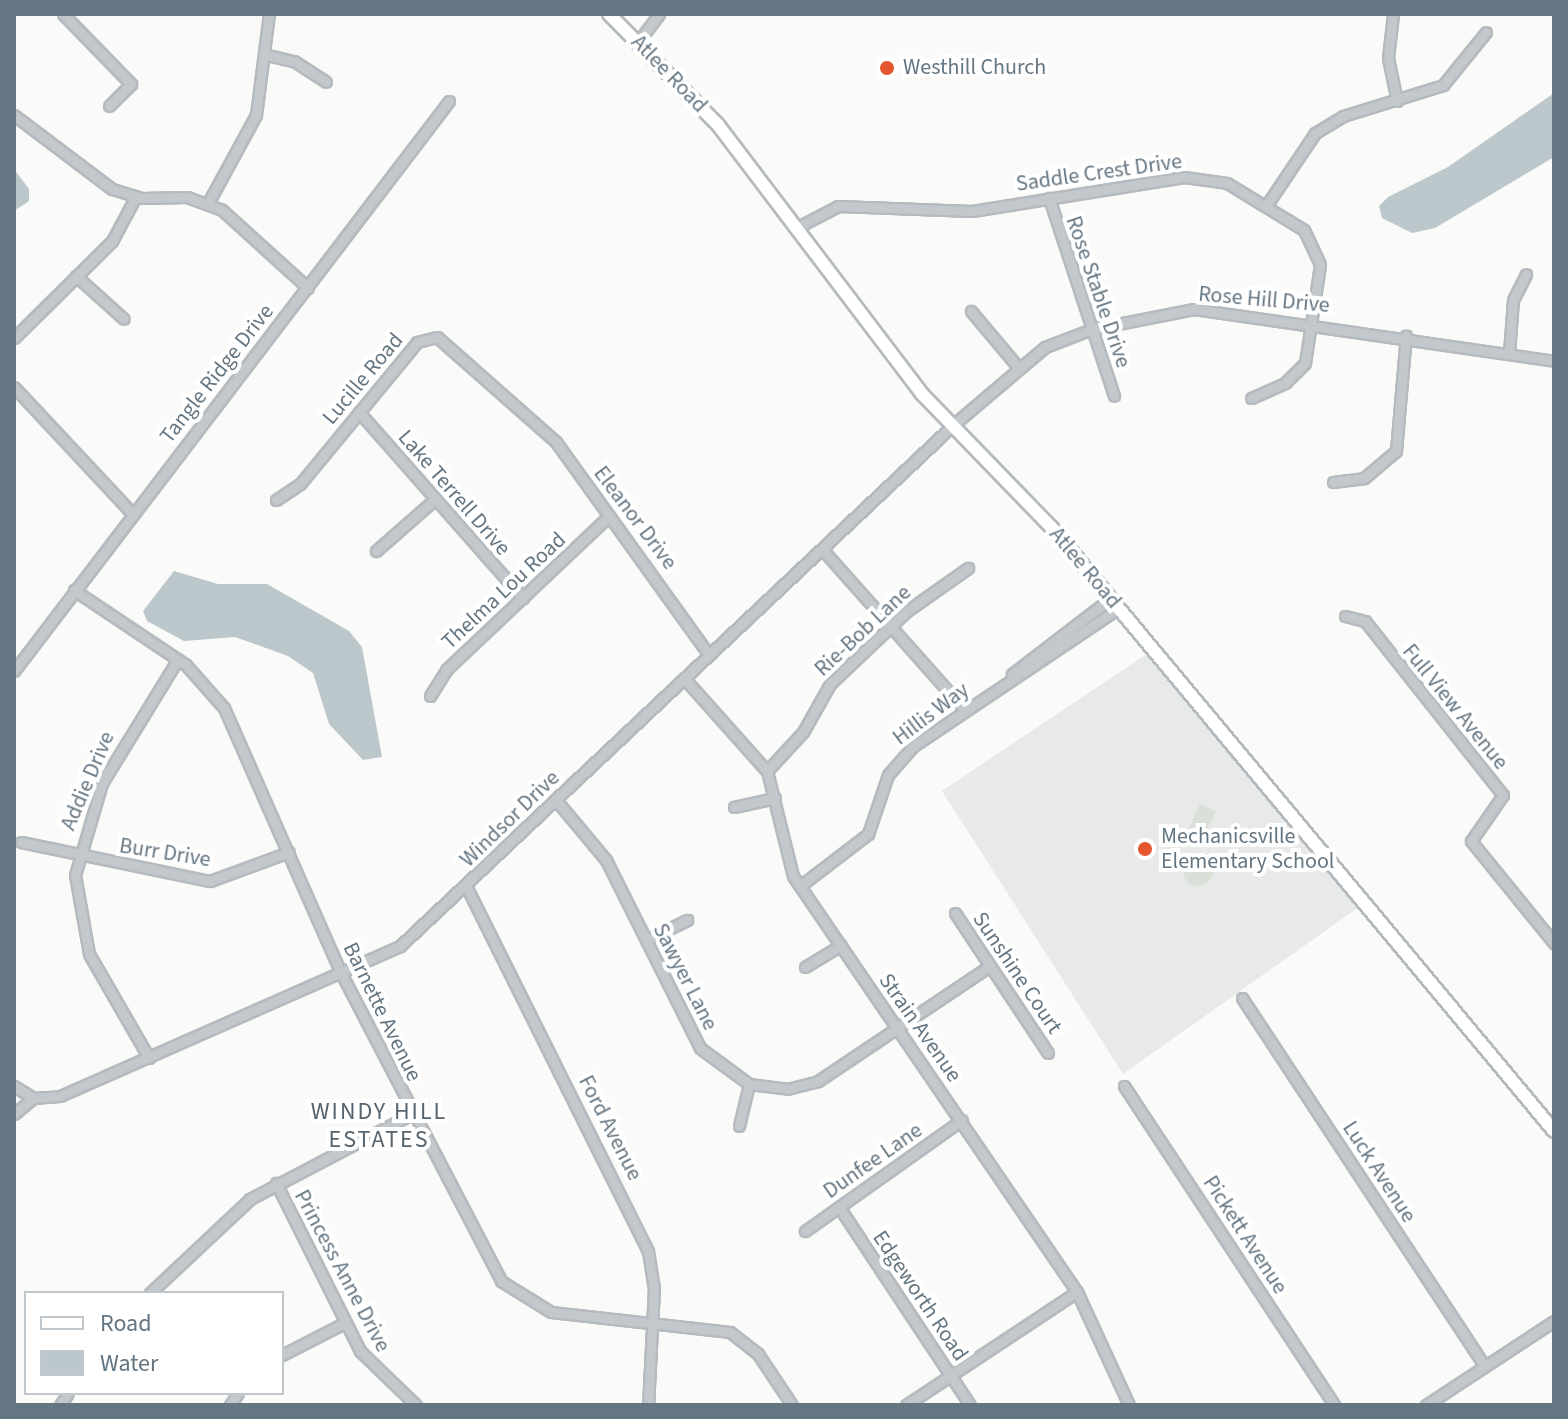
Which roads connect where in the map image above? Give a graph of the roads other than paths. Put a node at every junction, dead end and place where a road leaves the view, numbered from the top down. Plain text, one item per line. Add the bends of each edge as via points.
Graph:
1 (63, 14) edge
2 (269, 14) edge
3 (609, 14) edge
4 (659, 14) edge
5 (1393, 14) edge
6 (1486, 32) dead end
7 (638, 42) junction
8 (267, 55) junction
9 (326, 82) dead end
10 (449, 101) dead end
11 (1397, 101) junction
12 (109, 106) dead end
13 (14, 115) edge
14 (135, 198) junction
15 (1049, 198) junction
16 (208, 203) junction
17 (1266, 206) junction
18 (796, 228) junction
19 (1526, 274) dead end
20 (76, 276) junction
21 (308, 288) junction
22 (971, 311) dead end
23 (124, 319) dead end
24 (1314, 321) junction
25 (1092, 329) junction
26 (1406, 335) junction
27 (14, 338) edge
28 (1509, 353) junction
29 (1554, 361) edge
30 (1018, 367) junction
31 (14, 387) edge
32 (1114, 396) dead end
33 (1251, 398) dead end
34 (525, 409) joint
35 (359, 412) junction
36 (953, 425) junction
37 (1333, 482) dead end
38 (435, 499) junction
39 (276, 500) dead end
40 (132, 513) junction
41 (609, 516) junction
42 (822, 549) junction
43 (376, 551) dead end
44 (968, 568) dead end
45 (74, 590) junction
46 (523, 598) junction
47 (1115, 603) junction
48 (1345, 616) dead end
49 (892, 624) junction
50 (709, 655) junction
51 (178, 659) junction
52 (14, 671) edge
53 (684, 678) junction
54 (430, 696) dead end
55 (965, 710) junction
56 (767, 771) junction
57 (775, 798) junction
58 (556, 800) junction
59 (734, 807) dead end
60 (21, 842) dead end
61 (289, 852) junction
62 (78, 856) junction
63 (466, 886) junction
64 (800, 886) junction
65 (955, 913) dead end
66 (687, 920) dead end
67 (646, 940) junction
68 (1554, 943) edge
69 (841, 945) junction
70 (990, 966) junction
71 (805, 967) dead end
72 (342, 975) junction
73 (1242, 998) dead end
74 (897, 1026) junction
75 (1048, 1053) dead end
76 (149, 1058) junction
77 (749, 1084) junction
78 (14, 1086) edge
79 (1124, 1086) dead end
80 (33, 1098) junction
81 (14, 1114) edge
82 (412, 1114) junction
83 (962, 1120) junction
84 (739, 1126) dead end
85 (1554, 1131) edge
86 (276, 1183) junction
87 (839, 1207) junction
88 (805, 1231) dead end
89 (152, 1291) edge
90 (1077, 1292) junction
91 (653, 1321) junction
92 (1554, 1321) edge
93 (344, 1323) junction
94 (284, 1354) edge
95 (1485, 1366) junction
96 (951, 1375) junction
97 (1430, 1404) edge
98 (416, 1405) edge
99 (648, 1405) edge
100 (792, 1405) edge
101 (906, 1405) edge
102 (970, 1405) edge
103 (1129, 1405) edge
104 (1334, 1405) edge

1 - 12 street via 131,84
2 - 8 street
3 - 7 main road, Atlee Road
4 - 7 street
5 - 11 street via 1388,58
6 - 11 street via 1457,75
7 - 18 main road, Atlee Road via 718,125
8 - 9 street via 294,61
8 - 16 street via 256,115
10 - 21 street, Tangle Ridge Drive
11 - 17 street via 1343,116 1315,133
13 - 14 street via 100,182
14 - 16 street
14 - 20 street via 122,228
15 - 17 street, Saddle Crest Drive via 1184,177 1227,183
15 - 18 street, Saddle Crest Drive via 951,212 838,206
15 - 25 street, Rose Stable Drive
16 - 21 street
17 - 24 street, Saddle Crest Drive via 1317,248
18 - 36 main road, Atlee Road
19 - 28 street via 1513,300
20 - 23 street
20 - 27 street
21 - 40 street, Tangle Ridge Drive
22 - 30 street
24 - 25 street, Rose Hill Drive via 1194,309
24 - 26 street, Rose Hill Drive
24 - 33 street via 1296,375
25 - 30 street, Rose Hill Drive
25 - 32 street, Rose Stable Drive
26 - 28 street, Rose Hill Drive
26 - 37 street via 1396,451 1364,478
28 - 29 street, Rose Hill Drive
30 - 36 street, Rose Hill Drive
31 - 40 street
34 - 35 street, Lucille Road via 465,357 427,336
34 - 41 street, Eleanor Drive
35 - 38 street, Lake Terrell Drive
35 - 39 street, Lucille Road via 300,484
36 - 42 street, Windsor Drive
36 - 47 main road, Atlee Road
38 - 43 street
38 - 46 street, Lake Terrell Drive
40 - 45 street, Tangle Ridge Drive
41 - 46 street, Thelma Lou Road
41 - 50 street, Eleanor Drive
42 - 49 street
42 - 50 street, Windsor Drive
44 - 49 street, Rie-Bob Lane
45 - 51 street, Barnette Avenue
45 - 52 street, Tangle Ridge Drive
46 - 54 street, Thelma Lou Road via 447,669
47 - 55 street, Hillis Way
47 - 85 main road, Atlee Road
48 - 68 street, Full View Avenue via 1365,621 1503,795 1471,841
49 - 55 street
49 - 56 street, Rie-Bob Lane via 826,689 803,732
50 - 53 street, Windsor Drive
51 - 61 street, Barnette Avenue via 224,708
51 - 62 street, Addie Drive via 114,757
53 - 56 street, Strain Avenue
53 - 58 street, Windsor Drive
55 - 64 street, Hillis Way via 901,757 868,834
56 - 57 street, Strain Avenue
57 - 59 street
57 - 64 street, Strain Avenue via 781,848
58 - 63 street, Windsor Drive
58 - 67 street, Sawyer Lane via 596,844
60 - 62 street, Burr Drive
61 - 62 street, Burr Drive via 210,881
61 - 72 street, Barnette Avenue
62 - 76 street, Addie Drive via 83,936
63 - 72 street, Windsor Drive via 400,946
63 - 91 street, Ford Avenue via 642,1233
64 - 69 street, Strain Avenue
65 - 70 street, Sunshine Court
66 - 67 street
67 - 77 street, Sawyer Lane via 700,1048
69 - 71 street
69 - 74 street, Strain Avenue
70 - 74 street
70 - 75 street, Sunshine Court
72 - 76 street, Windsor Drive
72 - 82 street, Barnette Avenue
73 - 95 street, Luck Avenue
74 - 77 street via 806,1086
74 - 83 street, Strain Avenue
76 - 80 street, Windsor Drive via 60,1096
77 - 84 street
78 - 80 street
79 - 104 street, Pickett Avenue
80 - 81 street, Windsor Drive
82 - 86 street
82 - 91 street, Barnette Avenue via 485,1258 512,1292 566,1315
83 - 87 street, Dunfee Lane
83 - 90 street, Strain Avenue
86 - 89 street via 234,1211
86 - 93 street, Princess Anne Drive
87 - 88 street, Dunfee Lane
87 - 96 street, Edgeworth Road
90 - 96 street
90 - 103 street, Strain Avenue
91 - 99 street, Ford Avenue
91 - 100 street, Barnette Avenue via 707,1325 740,1338
92 - 95 street
93 - 94 street
93 - 98 street, Princess Anne Drive via 371,1366
95 - 97 street
96 - 101 street
96 - 102 street, Edgeworth Road

